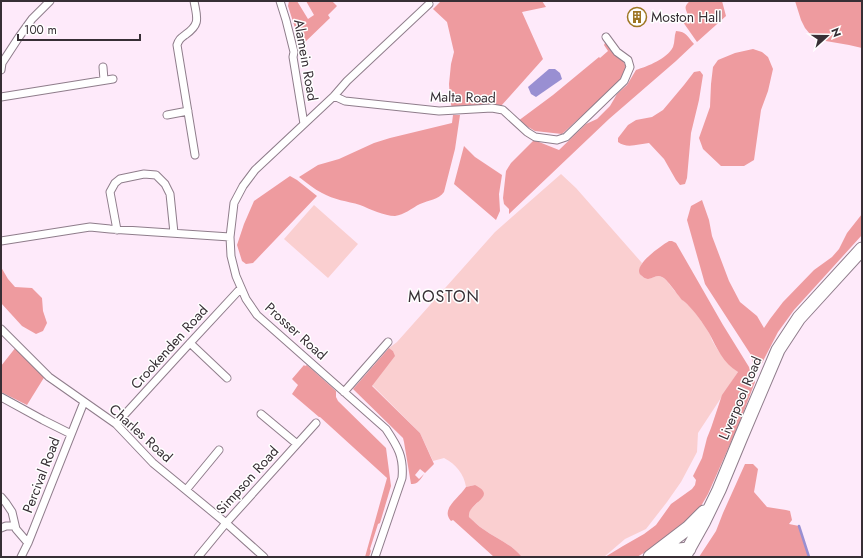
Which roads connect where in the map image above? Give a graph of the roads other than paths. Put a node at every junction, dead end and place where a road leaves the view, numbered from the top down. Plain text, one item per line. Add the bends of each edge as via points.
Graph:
1 (50, 1) edge
2 (194, 1) edge
3 (280, 1) edge
4 (429, 4) dead end
5 (606, 37) dead end
6 (103, 67) dead end
7 (1, 70) edge
8 (112, 79) dead end
9 (104, 80) junction
10 (334, 96) junction
11 (1, 97) edge
12 (188, 111) junction
13 (167, 115) dead end
14 (304, 124) junction
15 (195, 155) dead end
16 (117, 230) junction
17 (174, 233) junction
18 (230, 237) junction
19 (1, 241) edge
20 (862, 249) edge
21 (241, 288) junction
22 (1, 328) edge
23 (388, 342) dead end
24 (190, 343) junction
25 (227, 378) dead end
26 (344, 392) junction
27 (1, 397) edge
28 (84, 402) junction
29 (261, 414) dead end
30 (316, 423) dead end
31 (116, 424) junction
32 (71, 434) junction
33 (297, 444) junction
34 (220, 450) dead end
35 (186, 490) junction
36 (1, 498) edge
37 (715, 498) junction
38 (226, 523) junction
39 (15, 526) junction
40 (1, 528) edge
41 (28, 543) junction
42 (686, 553) edge
43 (21, 557) edge
44 (198, 557) edge
45 (264, 557) edge
46 (375, 557) edge
47 (650, 557) edge
48 (658, 557) edge

1 - 7 street via 19,37 2,63
2 - 12 street via 197,22 177,44
3 - 14 street, Alamein Road via 294,52
4 - 10 street, Prosser Road
5 - 10 street, Malta Road via 628,60 630,68 624,81 566,137 557,140 535,137 503,110 439,110 345,101
6 - 9 street
8 - 9 street
9 - 11 street
10 - 14 street, Prosser Road
12 - 13 street
12 - 15 street
14 - 18 street, Prosser Road via 255,170 243,186 234,203
16 - 17 street
16 - 17 street via 110,192 120,179 144,174 156,175 165,184 170,194
16 - 19 street via 90,227
17 - 18 street
18 - 21 street, Prosser Road via 231,256
20 - 37 highway, Liverpool Road via 799,318 778,350
21 - 24 street, Crookenden Road
21 - 26 street, Prosser Road via 257,316
22 - 28 street, Charles Road via 49,377
23 - 26 street
24 - 25 street
24 - 31 street, Crookenden Road
26 - 46 street, Prosser Road via 386,430 395,442 403,466 402,478
27 - 32 street
28 - 31 street, Charles Road
28 - 32 street, Percival Road
29 - 33 street
30 - 33 street, Simpson Road
31 - 35 street, Charles Road via 153,463
32 - 41 street, Percival Road
33 - 38 street, Simpson Road
34 - 35 street
35 - 38 street, Charles Road
36 - 39 street via 12,512
37 - 42 highway, Liverpool Road
37 - 47 highway via 688,528
38 - 44 street, Simpson Road
38 - 45 street, Charles Road
39 - 40 street
39 - 41 street
41 - 43 street, Percival Road
42 - 48 highway, Liverpool Road via 679,550

